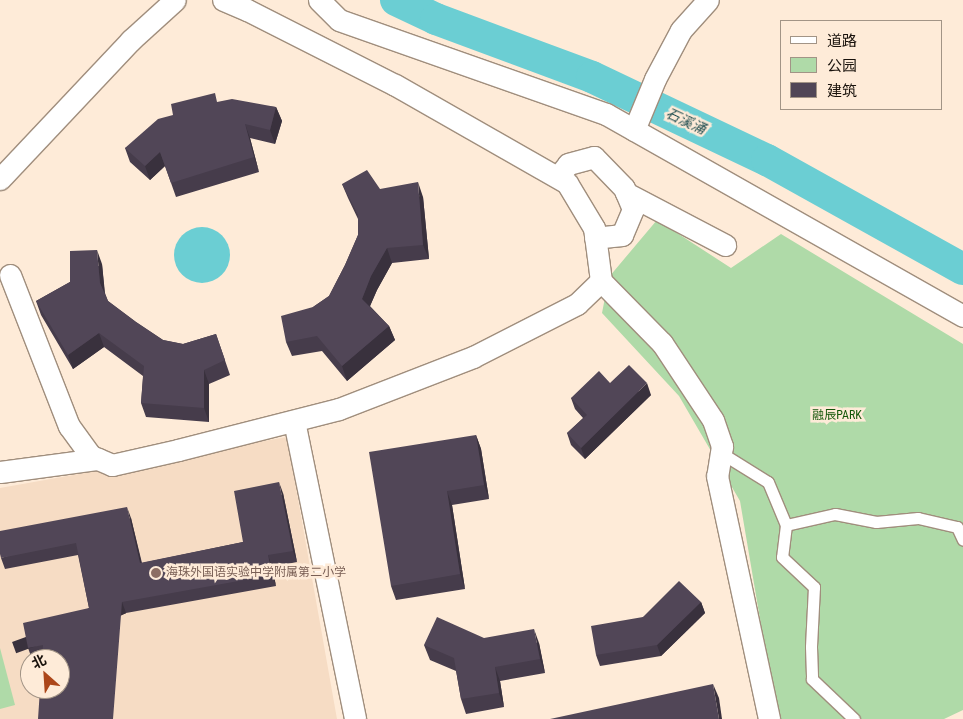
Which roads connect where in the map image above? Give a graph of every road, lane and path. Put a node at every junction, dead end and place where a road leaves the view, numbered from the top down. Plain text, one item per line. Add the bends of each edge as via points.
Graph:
1 (175, 0) edge
2 (223, 0) edge
3 (319, 0) edge
4 (708, 0) edge
5 (636, 123) junction
6 (558, 177) junction
7 (0, 179) edge
8 (626, 193) junction
9 (595, 238) junction
10 (725, 245) dead end
11 (10, 275) dead end
12 (601, 281) junction
13 (963, 316) edge
14 (294, 420) junction
15 (722, 446) junction
16 (98, 459) junction
17 (0, 472) edge
18 (786, 526) junction
19 (963, 540) edge
20 (355, 719) edge
21 (769, 719) edge
22 (854, 719) edge

1 - 7 street via 131,40
2 - 6 street via 395,85
3 - 5 street via 339,20
4 - 5 street via 681,30
5 - 13 street
6 - 8 street via 568,164 594,157
6 - 9 street via 567,183 594,228
8 - 9 street via 633,209 622,235
8 - 10 street
9 - 12 street
11 - 16 street via 69,426 91,456
12 - 14 street via 577,304 473,357 338,409
12 - 15 street via 662,343 714,420
14 - 16 street via 112,465
14 - 20 street
15 - 18 lane via 726,456 768,482
15 - 21 street via 717,476
16 - 17 street
18 - 19 lane via 835,514 876,522 918,518 956,527
18 - 22 lane via 782,558 814,587 812,679

